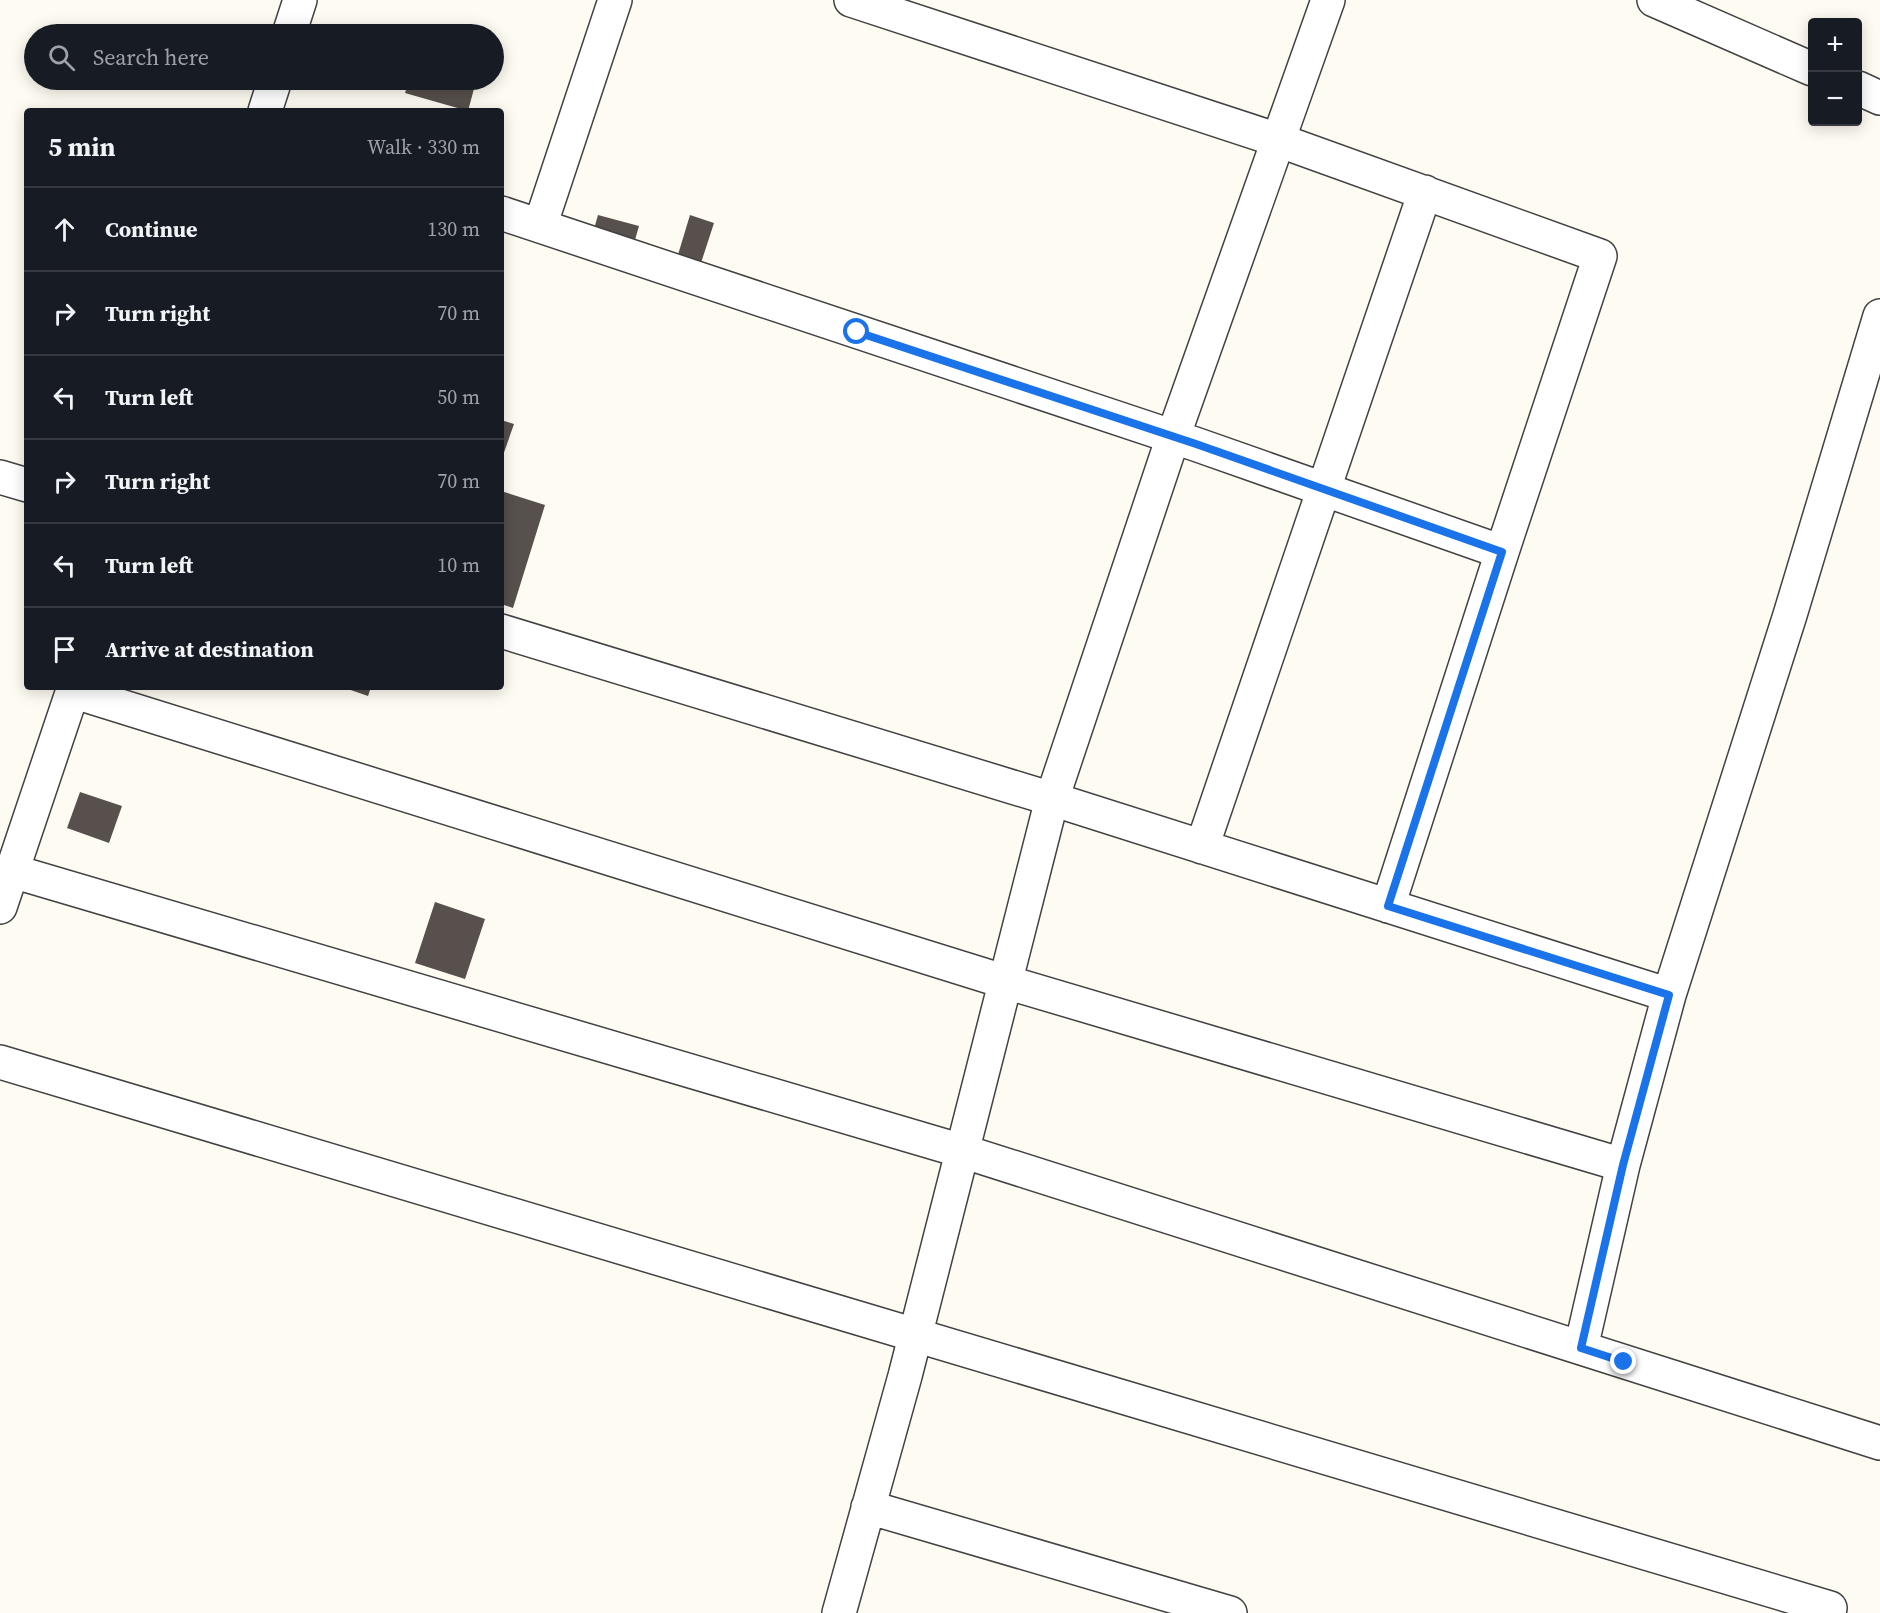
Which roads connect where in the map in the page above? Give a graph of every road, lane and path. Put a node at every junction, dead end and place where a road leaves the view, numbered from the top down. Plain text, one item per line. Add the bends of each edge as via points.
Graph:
1 (300, 0) edge
2 (615, 0) edge
3 (851, 0) edge
4 (1328, 0) edge
5 (1654, 0) edge
6 (292, 24) edge
7 (1808, 67) edge
8 (272, 90) edge
9 (1862, 90) edge
10 (1880, 98) edge
11 (266, 108) edge
12 (1278, 140) junction
13 (1425, 192) junction
14 (504, 214) edge
15 (540, 226) junction
16 (1880, 316) edge
17 (1173, 436) junction
18 (0, 477) edge
19 (24, 484) edge
20 (1324, 489) junction
21 (1502, 552) junction
22 (504, 632) edge
23 (73, 690) edge
24 (76, 690) edge
25 (1052, 799) junction
26 (1203, 846) junction
27 (12, 871) junction
28 (1388, 906) junction
29 (0, 908) edge
30 (1006, 982) junction
31 (1669, 995) junction
32 (0, 1062) edge
33 (962, 1151) junction
34 (1623, 1165) junction
35 (915, 1335) junction
36 (1581, 1348) junction
37 (1880, 1443) edge
38 (868, 1507) junction
39 (1830, 1608) dead end
40 (839, 1613) edge
41 (1230, 1613) edge

1 - 6 street
2 - 15 street
3 - 12 street
4 - 12 street
5 - 7 street
8 - 11 street
9 - 10 street
12 - 13 street
12 - 17 street
13 - 20 street
13 - 21 street via 1600,256
14 - 15 street
15 - 17 street
16 - 31 street
17 - 20 street
17 - 25 street
18 - 19 street
20 - 21 street
20 - 26 street
21 - 28 street
22 - 25 street
23 - 27 street
24 - 30 street
25 - 26 street
25 - 30 street
26 - 28 street
27 - 29 street
27 - 33 street
28 - 31 street
30 - 33 street
30 - 34 street
31 - 34 street
32 - 35 street
33 - 35 street
33 - 36 street
34 - 36 street
35 - 38 street
35 - 39 street
36 - 37 street
38 - 40 street
38 - 41 street

